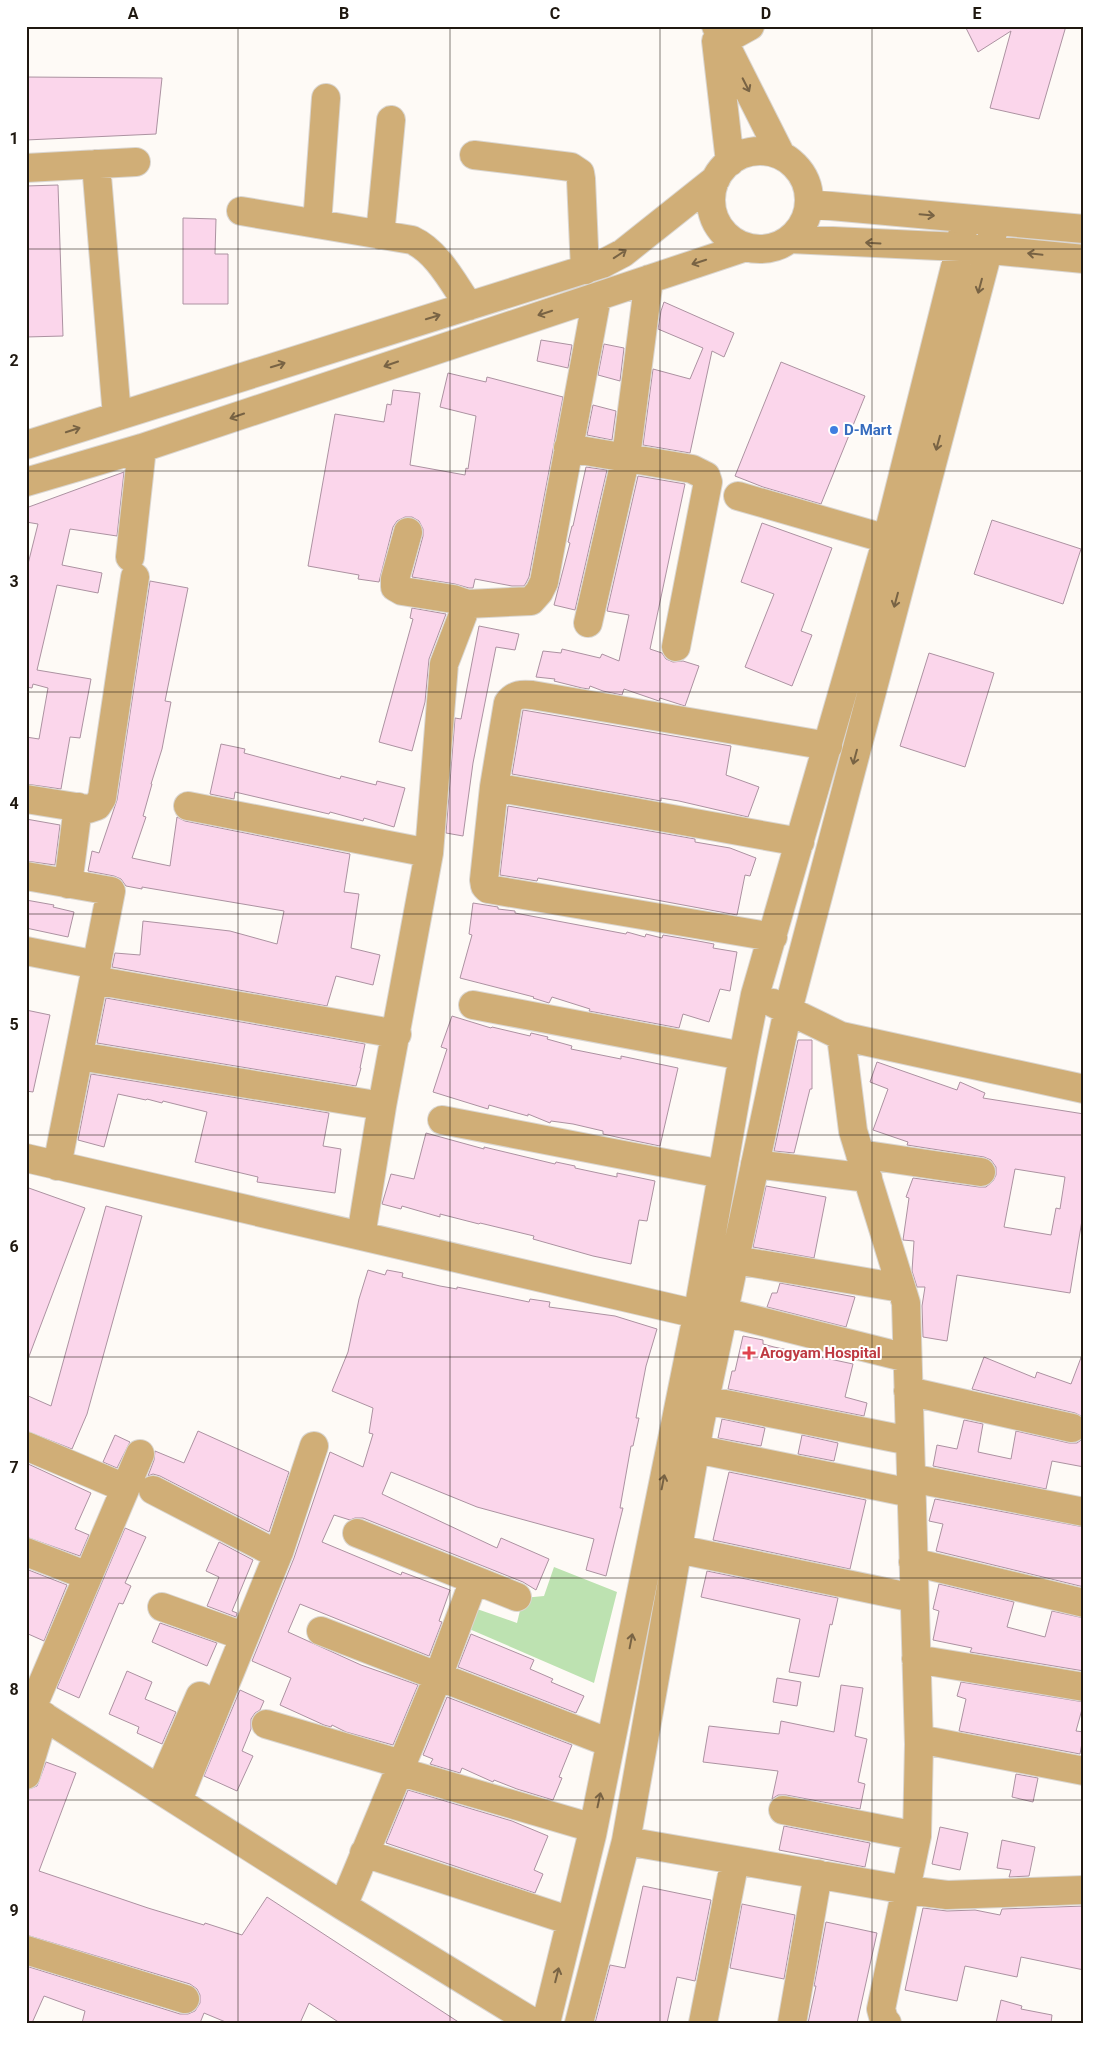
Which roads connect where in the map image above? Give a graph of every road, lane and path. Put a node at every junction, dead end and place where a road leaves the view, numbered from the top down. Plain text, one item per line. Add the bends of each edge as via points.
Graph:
1 (750, 26) edge
2 (718, 31) edge
3 (326, 98) dead end
4 (391, 120) dead end
5 (474, 155) dead end
6 (781, 155) junction
7 (136, 162) dead end
8 (96, 164) junction
9 (26, 168) edge
10 (723, 170) junction
11 (809, 204) junction
12 (241, 211) dead end
13 (965, 219) junction
14 (996, 221) junction
15 (317, 224) junction
16 (1084, 230) edge
17 (380, 235) junction
18 (790, 239) junction
19 (746, 247) junction
20 (960, 247) junction
21 (989, 250) junction
22 (1084, 259) edge
23 (585, 270) junction
24 (649, 279) junction
25 (597, 297) junction
26 (469, 306) junction
27 (117, 416) junction
28 (26, 444) edge
29 (142, 448) junction
30 (568, 448) junction
31 (626, 457) junction
32 (26, 482) edge
33 (738, 496) dead end
34 (408, 532) dead end
35 (887, 539) junction
36 (467, 604) junction
37 (588, 623) dead end
38 (676, 647) dead end
39 (828, 746) junction
40 (494, 787) junction
41 (26, 799) edge
42 (188, 806) dead end
43 (78, 808) junction
44 (800, 842) junction
45 (429, 853) junction
46 (26, 876) edge
47 (68, 884) junction
48 (773, 937) junction
49 (26, 951) edge
50 (95, 973) junction
51 (755, 995) junction
52 (473, 1005) dead end
53 (788, 1010) junction
54 (397, 1034) junction
55 (841, 1036) junction
56 (79, 1056) junction
57 (743, 1056) junction
58 (1084, 1089) edge
59 (382, 1106) junction
60 (442, 1120) dead end
61 (26, 1158) edge
62 (755, 1164) junction
63 (58, 1166) junction
64 (864, 1166) junction
65 (981, 1172) dead end
66 (722, 1174) junction
67 (361, 1236) junction
68 (735, 1260) junction
69 (901, 1288) junction
70 (707, 1311) junction
71 (907, 1358) junction
72 (908, 1391) junction
73 (705, 1400) junction
74 (1072, 1428) dead end
75 (910, 1441) junction
76 (26, 1446) edge
77 (314, 1446) dead end
78 (696, 1449) junction
79 (140, 1454) dead end
80 (911, 1486) junction
81 (125, 1488) junction
82 (153, 1490) dead end
83 (1084, 1512) edge
84 (357, 1533) dead end
85 (678, 1549) junction
86 (272, 1550) junction
87 (26, 1552) edge
88 (913, 1562) junction
89 (88, 1576) junction
90 (474, 1580) junction
91 (517, 1597) dead end
92 (914, 1598) junction
93 (1084, 1603) edge
94 (162, 1607) dead end
95 (321, 1631) dead end
96 (236, 1633) junction
97 (916, 1659) junction
98 (438, 1677) junction
99 (1084, 1687) edge
100 (34, 1710) edge
101 (266, 1724) dead end
102 (918, 1739) junction
103 (610, 1743) junction
104 (400, 1768) junction
105 (1084, 1771) edge
106 (26, 1775) edge
107 (169, 1794) junction
108 (784, 1810) dead end
109 (593, 1828) junction
110 (917, 1836) junction
111 (626, 1841) junction
112 (364, 1853) junction
113 (735, 1860) junction
114 (818, 1874) junction
115 (907, 1890) junction
116 (1084, 1890) edge
117 (343, 1906) junction
118 (571, 1921) junction
119 (26, 1950) edge
120 (185, 1999) dead end
121 (534, 2023) edge
122 (546, 2023) edge
123 (579, 2023) edge
124 (703, 2023) edge
125 (792, 2023) edge
126 (887, 2023) edge

1 - 2 street
2 -> 6 street
2 - 10 street
3 - 15 street
4 - 17 street
5 - 23 street via 576,169 582,179
6 - 10 street via 755,150 739,155
6 - 11 street via 799,169 806,182
7 - 8 street
8 - 9 street
8 - 27 street
10 - 19 street via 711,195 712,212 719,227 731,240
23 -> 10 street via 623,253
11 -> 13 street
11 - 18 street via 801,227
12 - 15 street
13 - 14 street
13 - 20 street
14 - 16 street
14 - 21 street
15 - 17 street
17 - 26 street via 412,240 422,245
18 - 19 street via 761,249
20 -> 18 street
19 -> 24 street
20 - 21 street
20 - 35 street
22 -> 21 street
21 -> 53 street
23 - 26 street
24 - 25 street
24 - 31 street
25 -> 29 street
25 - 30 street
27 -> 26 street
28 -> 27 street
29 - 32 street
29 - 43 street via 133,567 103,793 96,806
30 - 31 street
30 - 36 street via 549,560 539,592 531,601
31 - 37 street
31 - 38 street via 692,469 706,476 708,482
33 - 35 street
34 - 36 street via 395,587
35 - 39 street
36 - 45 street via 444,664
39 - 40 street via 521,694 512,696 508,703
39 - 44 street
40 - 44 street
40 - 48 street via 484,880 488,889
41 - 43 street
42 - 45 street
43 - 47 street
44 - 48 street
45 - 54 street
46 - 47 street
47 - 50 street via 111,892
48 - 51 street
49 - 50 street
50 - 54 street
50 - 56 street
51 - 53 street
51 - 57 street
52 - 57 street
53 - 55 street
53 - 62 street
54 - 59 street
55 - 58 street
55 - 64 street via 853,1131
56 - 59 street
56 - 63 street
57 - 66 street
59 - 67 street
60 - 66 street
61 - 63 street
62 - 64 street
62 - 68 street
63 - 67 street
64 - 65 street
64 - 69 street
66 - 70 street
67 - 70 street
68 - 69 street
68 - 70 street
69 - 71 street via 906,1303
70 - 71 street
70 - 73 street
103 -> 70 street
71 - 72 street
72 - 74 street
72 - 75 street
73 - 75 street
73 - 78 street
75 - 80 street
76 - 81 street
77 - 86 street
78 - 80 street
78 - 85 street
79 - 81 street
80 - 83 street
80 - 88 street
81 - 89 street
82 - 86 street
84 - 90 street
85 - 92 street
85 - 111 street
86 - 96 street
87 - 89 street
88 - 92 street
88 - 93 street
89 - 100 street
90 - 91 street
90 - 98 street
92 - 97 street
94 - 96 street
95 - 98 street
96 - 107 street
97 - 99 street
97 - 102 street
98 - 103 street
98 - 104 street
100 - 106 street
100 - 107 street
101 - 104 street
102 - 105 street
102 - 110 street
109 -> 103 street
104 - 109 street
104 - 112 street
107 - 117 street
108 - 110 street
109 - 118 street
110 - 115 street
111 - 113 street
111 - 123 street
112 - 117 street
112 - 118 street
113 - 114 street
113 - 124 street
114 - 115 street
114 - 125 street
115 - 116 street via 947,1895
115 - 126 street via 881,2009
117 - 121 street
122 -> 118 street
119 - 120 street

